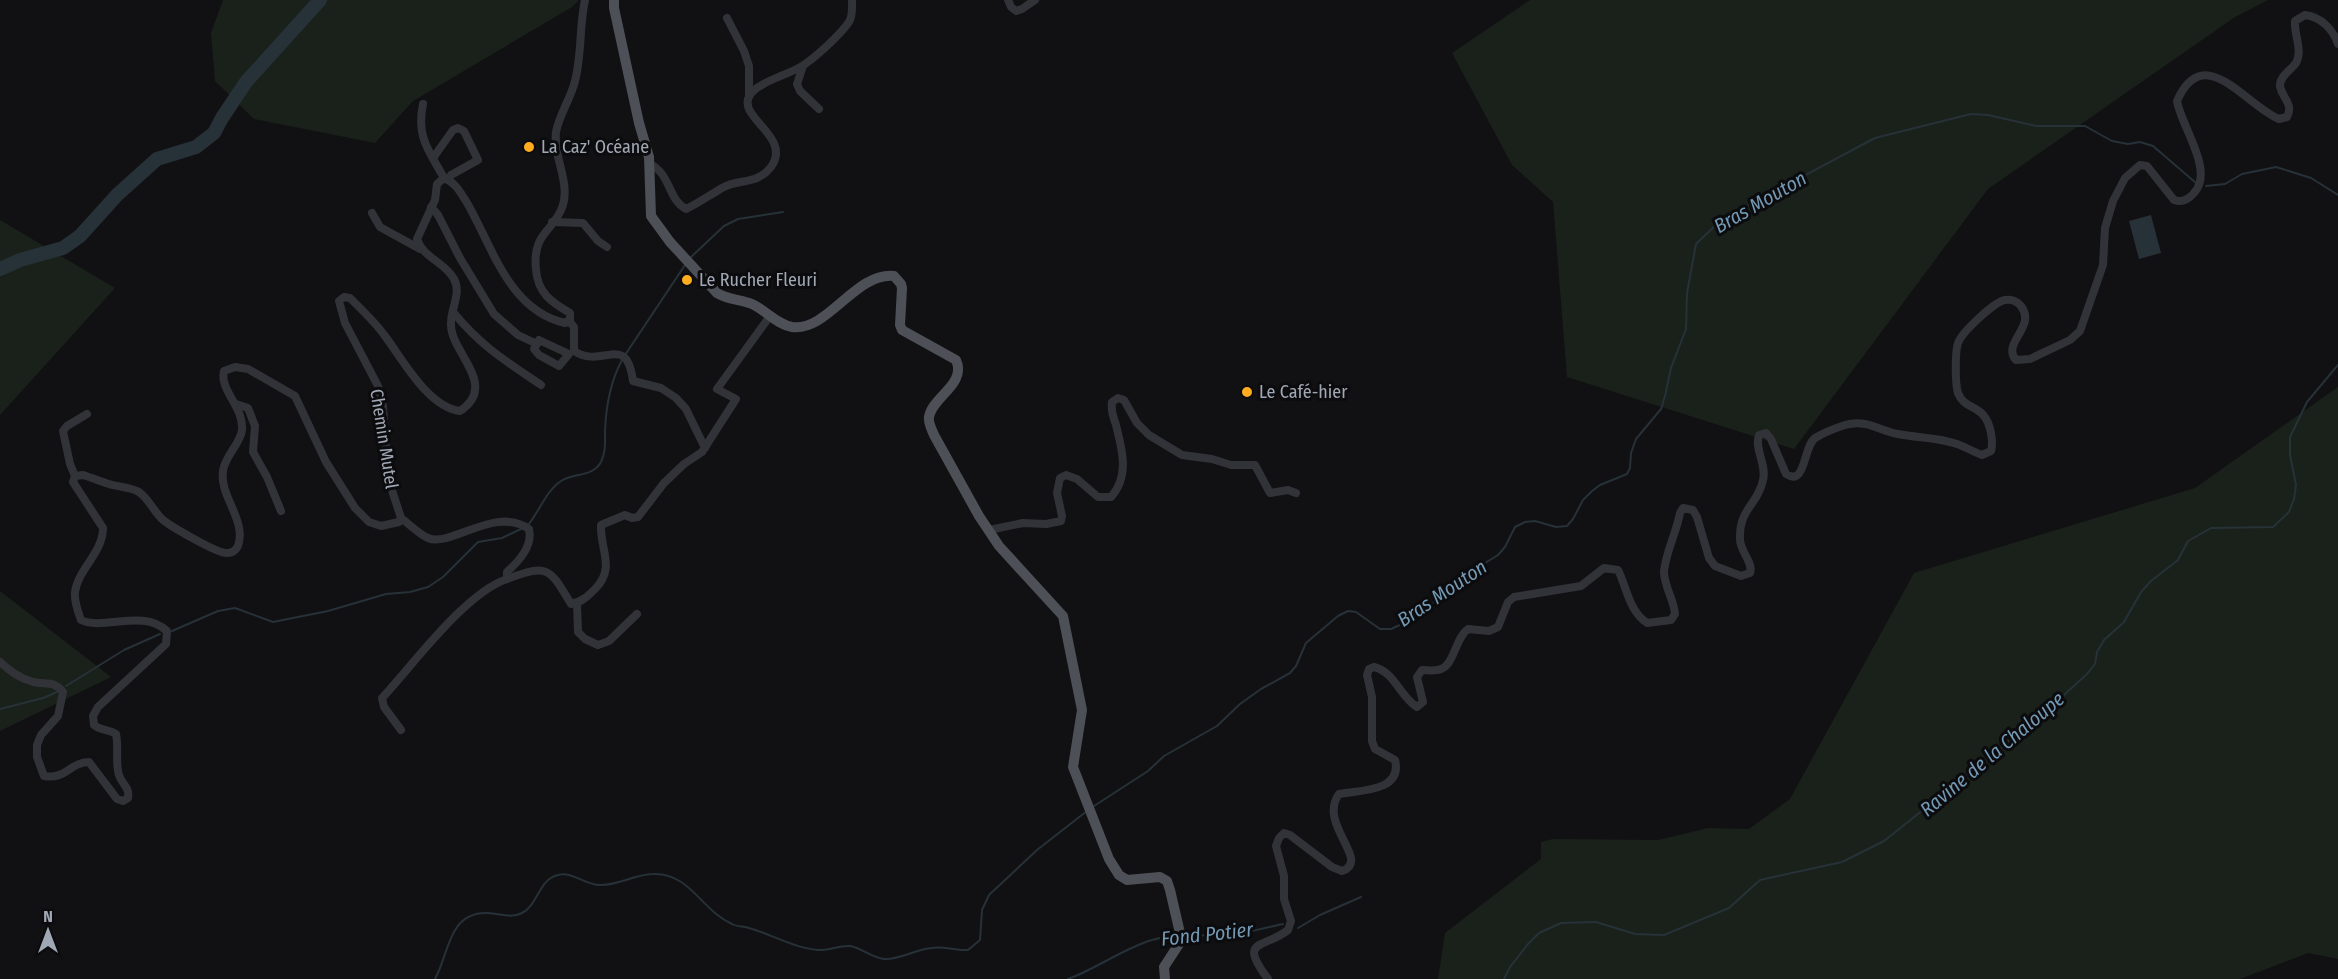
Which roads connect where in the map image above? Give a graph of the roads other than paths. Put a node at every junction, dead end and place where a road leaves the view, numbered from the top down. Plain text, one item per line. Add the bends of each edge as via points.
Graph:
1 (585, 0) edge
2 (614, 0) edge
3 (852, 0) edge
4 (1008, 0) edge
5 (1035, 0) edge
6 (727, 18) dead end
7 (2338, 44) edge
8 (803, 66) junction
9 (749, 96) junction
10 (423, 105) dead end
11 (819, 109) dead end
12 (433, 158) junction
13 (650, 164) junction
14 (446, 179) junction
15 (431, 207) junction
16 (372, 213) dead end
17 (552, 222) junction
18 (607, 247) dead end
19 (420, 249) junction
20 (453, 312) junction
21 (770, 316) junction
22 (569, 321) junction
23 (537, 344) dead end
24 (541, 384) dead end
25 (236, 404) junction
26 (87, 414) dead end
27 (705, 448) junction
28 (75, 476) junction
29 (1296, 493) dead end
30 (281, 511) dead end
31 (401, 518) junction
32 (989, 530) junction
33 (507, 579) junction
34 (577, 603) junction
35 (637, 614) dead end
36 (0, 662) edge
37 (401, 729) dead end
38 (1165, 979) edge
39 (1269, 979) edge

1 - 17 street via 576,80 556,130 564,202
2 - 13 main road
3 - 8 street via 850,21
4 - 5 street via 1016,10
6 - 9 street via 749,66
7 - 39 street via 2319,19 2305,15 2295,21 2297,61 2280,81 2290,111 2287,117 2279,119 2268,115 2227,82 2211,75 2190,80 2177,101 2202,178 2199,189 2180,202 2174,200 2147,166 2133,169 2113,201 2105,228 2103,265 2085,320 2070,340 2030,359 2016,360 2012,348 2023,329 2025,315 2013,300 1997,303 1962,334 1957,344 1959,394 1989,420 1991,451 1982,455 1956,443 1897,434 1859,422 1815,438 1807,449 1802,472 1791,477 1786,474 1772,439 1766,433 1759,435 1765,471 1741,524 1740,541 1751,564 1750,573 1741,576 1715,566 1708,558 1697,517 1693,510 1683,508 1664,572 1674,606 1671,620 1647,623 1641,619 1618,570 1604,568 1581,586 1514,597 1498,627 1489,631 1468,629 1461,634 1445,667 1419,673 1424,702 1417,707 1379,668 1369,669 1372,741 1375,749 1395,760 1394,777 1377,789 1339,794 1334,801 1335,826 1352,856 1349,869 1332,867 1290,835 1284,833 1279,838 1276,846 1291,921 1288,930 1254,950 1258,965
8 - 9 street via 758,87
8 - 11 street via 797,84
9 - 13 street via 750,108 776,147 776,159 757,179 724,187 686,209 680,206 660,169
10 - 12 street via 421,135
12 - 14 street
12 - 14 street via 453,130 464,131 478,160
13 - 21 main road via 651,216 717,293 748,302
14 - 15 street via 437,184
14 - 22 street via 461,193 503,275 517,292 556,321
15 - 19 street via 417,239
15 - 23 street via 494,314 518,335
16 - 19 street, Chemin Mutel via 380,227
17 - 18 street via 583,223
17 - 22 street via 537,243 536,272 549,301 570,313
19 - 20 street, Chemin Mutel via 451,272 457,294
20 - 24 street via 493,353
20 - 31 street, Chemin Mutel via 450,326 475,385 470,405 460,411 450,410 409,372 384,335 350,298 339,301 345,323 378,386 388,478
21 - 27 street via 717,389 736,399
21 - 32 main road via 793,327 807,325 863,285 878,277 894,276 902,288 902,330 951,356 958,366 956,379 932,410 929,421
22 - 27 street via 574,327 574,351 582,357 619,354 627,358 633,381 667,392 686,410
25 - 28 street via 242,433 228,456 223,479 239,534 232,552 214,549 163,520 140,493
25 - 30 street via 248,408 255,426 253,452
25 - 31 street via 226,386 224,370 248,369 288,390 301,405 326,462 355,508 369,522 381,526
26 - 28 street via 63,431
27 - 34 street via 664,483 638,517 626,515 601,525 606,572 603,580
28 - 36 street via 73,482 103,528 103,536 74,594 81,620 88,624 122,619 150,622 167,631 166,644 93,716 99,729 116,734 118,772 127,786 128,798 117,799 89,762 64,774 44,776 37,745 58,716 63,692 50,682 34,682 12,674
29 - 32 street via 1270,493 1255,465 1237,465 1170,449 1149,435 1124,400 1118,398 1112,402 1111,411 1124,457 1120,485 1112,497 1098,497 1066,475 1057,485 1061,521
31 - 33 street via 428,538 443,539 475,527 521,524 529,529 530,535 520,559 507,572
32 - 38 main road via 1016,568 1063,616 1082,710 1073,767 1108,859 1123,878 1131,881 1160,877 1167,881 1179,939 1164,967
33 - 34 street via 543,570 572,604
33 - 37 street via 488,589 439,631 382,698
34 - 35 street via 578,632 598,645 609,641

